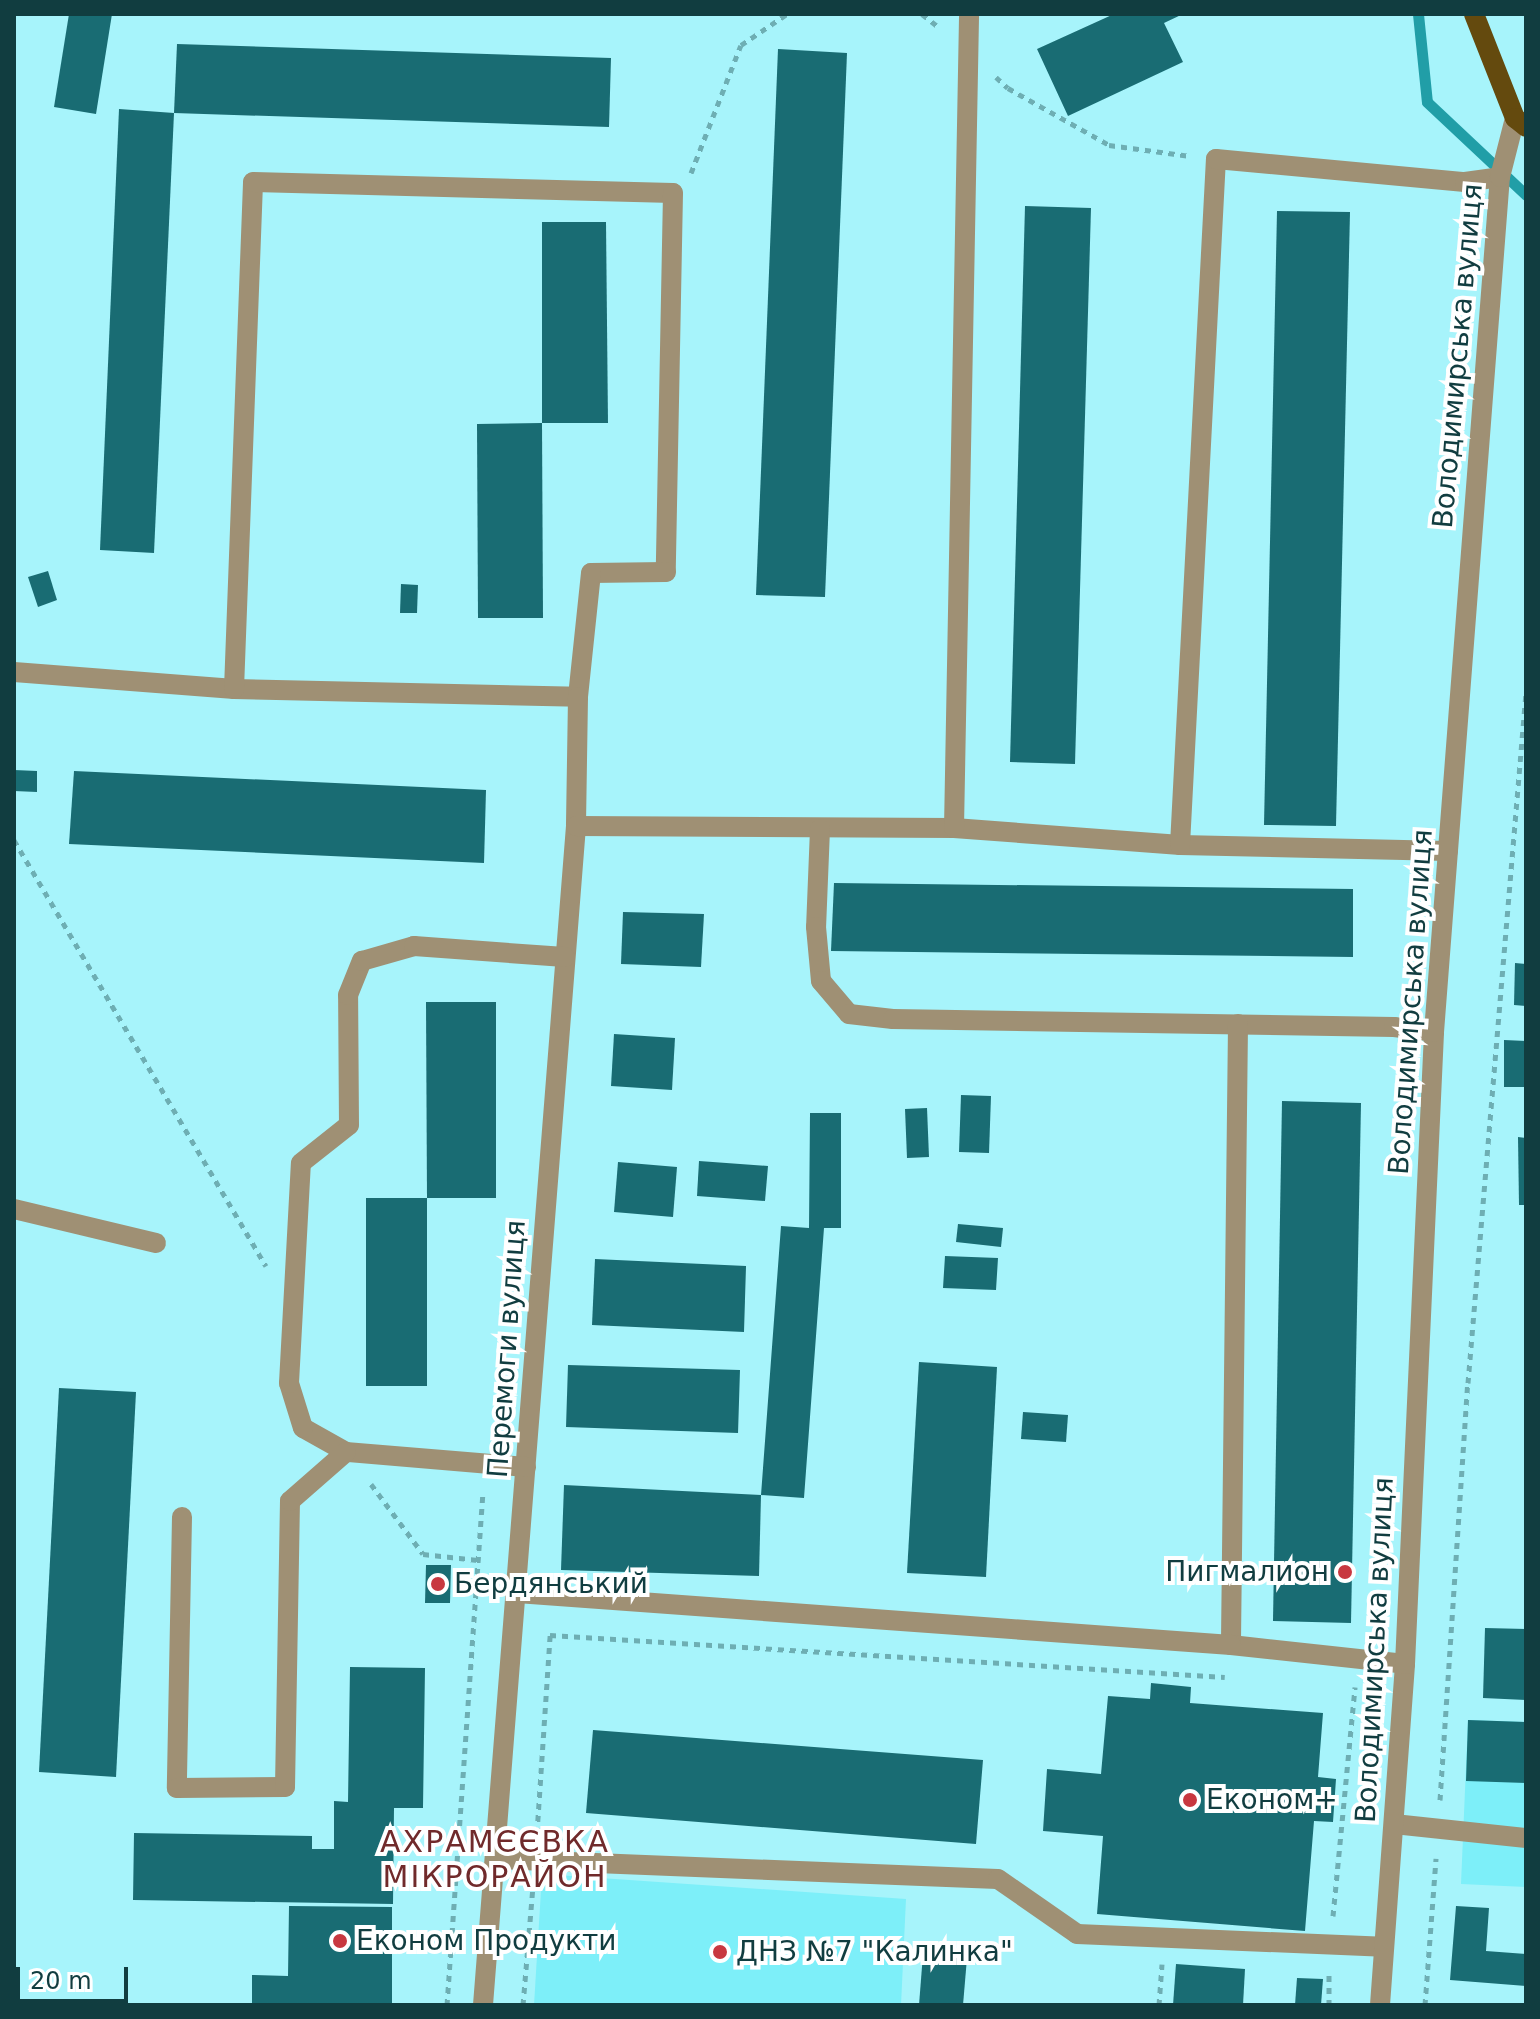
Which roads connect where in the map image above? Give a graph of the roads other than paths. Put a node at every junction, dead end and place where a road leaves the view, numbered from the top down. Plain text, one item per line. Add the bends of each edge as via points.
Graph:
1 (969, 14) edge
2 (1474, 14) edge
3 (1521, 122) edge
4 (1500, 177) junction
5 (19, 677) edge
6 (234, 689) junction
7 (578, 697) junction
8 (576, 826) junction
9 (954, 828) junction
10 (820, 829) junction
11 (1180, 845) junction
12 (1448, 851) junction
13 (565, 957) junction
14 (1238, 1024) junction
15 (1434, 1032) junction
16 (14, 1209) edge
17 (156, 1243) dead end
18 (346, 1452) junction
19 (526, 1467) junction
20 (182, 1517) dead end
21 (517, 1593) junction
22 (1231, 1645) junction
23 (1405, 1664) junction
24 (1394, 1824) junction
25 (1526, 1838) edge
26 (495, 1859) junction
27 (1383, 1947) junction
28 (483, 2005) edge
29 (1380, 2005) edge

1 - 9 street
2 - 3 main road, Володимирська вулиця
3 - 4 street, Володимирська вулиця
4 - 11 street via 1465,182 1216,159
4 - 12 street, Володимирська вулиця
5 - 6 street
6 - 7 street
6 - 7 street, Перемоги вулиця via 253,182 673,193 666,572 591,573
7 - 8 street, Перемоги вулиця
8 - 10 street
8 - 13 street, Перемоги вулиця
9 - 10 street
9 - 11 street
10 - 14 street via 816,927 821,981 849,1014
11 - 12 street
12 - 15 street, Володимирська вулиця
13 - 18 street via 414,946 362,961 348,995 349,1125 301,1163 289,1383 303,1428
13 - 19 street, Перемоги вулиця
14 - 15 street
14 - 22 street
15 - 23 street, Володимирська вулиця
16 - 17 street
18 - 19 street
18 - 20 street via 290,1501 285,1787 177,1788
19 - 21 street, Перемоги вулиця
21 - 22 street
21 - 26 street, Перемоги вулиця
22 - 23 street
23 - 24 street, Володимирська вулиця
24 - 25 street
24 - 27 street, Володимирська вулиця
26 - 27 street via 998,1879 1077,1934
26 - 28 street, Перемоги вулиця
27 - 29 street, Володимирська вулиця

